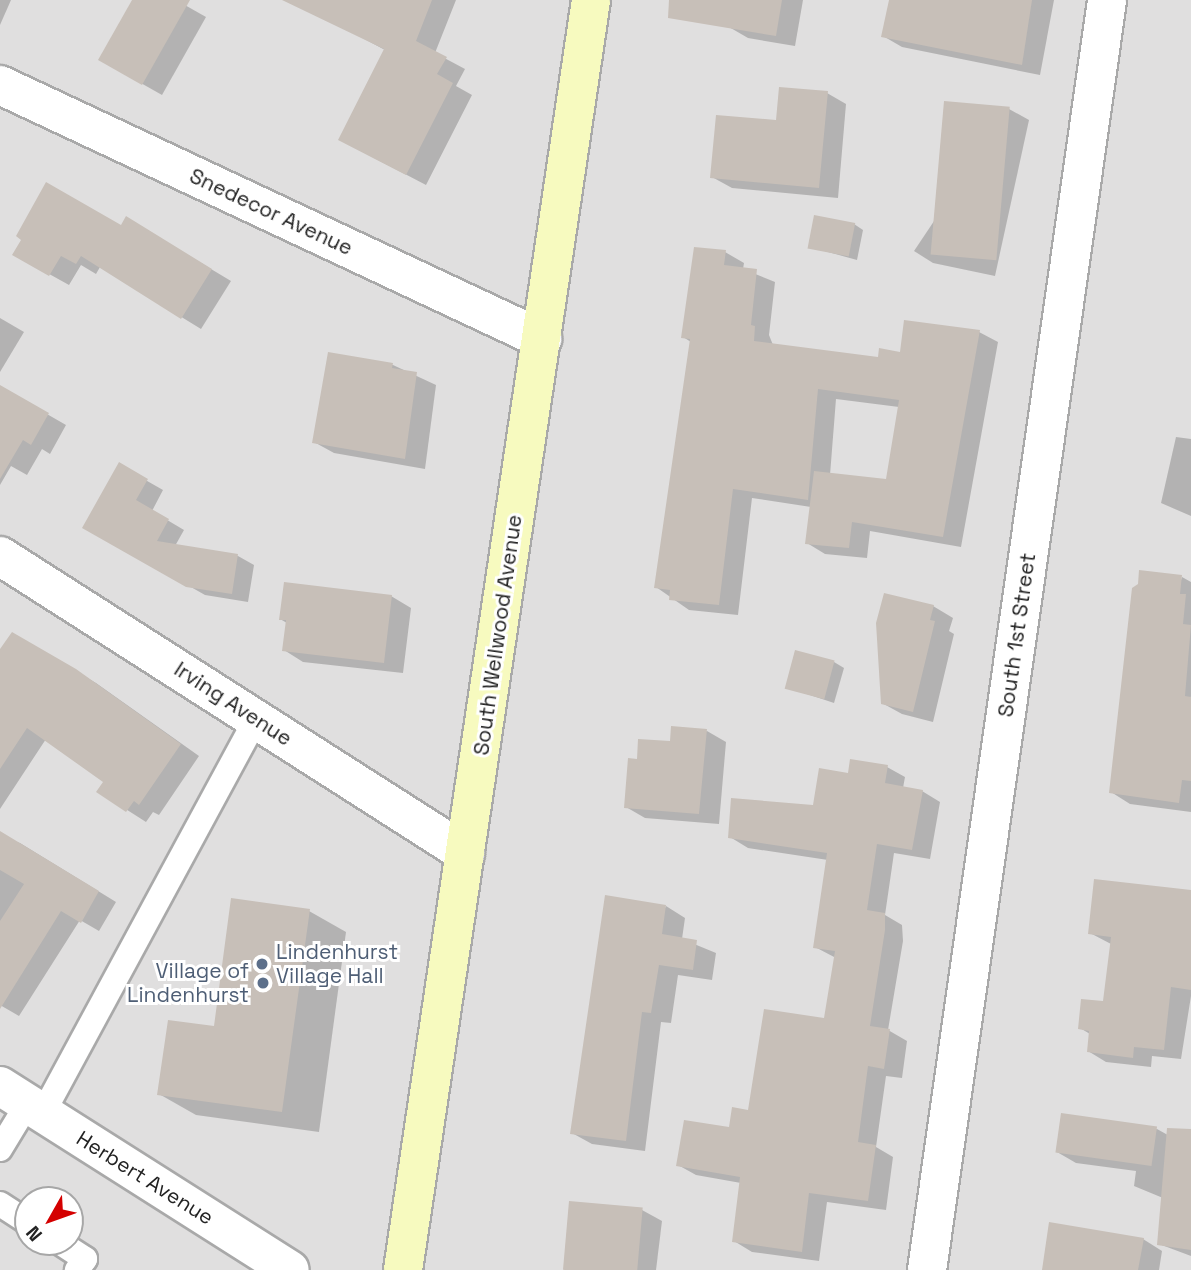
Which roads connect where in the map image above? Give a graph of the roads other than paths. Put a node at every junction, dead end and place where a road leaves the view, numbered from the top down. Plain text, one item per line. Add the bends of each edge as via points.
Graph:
1 (591, 0) edge
2 (1107, 0) edge
3 (0, 85) edge
4 (542, 339) junction
5 (0, 556) edge
6 (256, 719) junction
7 (465, 853) junction
8 (24, 1101) edge
9 (0, 1150) edge
10 (290, 1270) edge
11 (404, 1270) edge
12 (927, 1270) edge

1 - 4 main road, South Wellwood Avenue
2 - 12 street, South 1st Street
3 - 4 street, Snedecor Avenue
4 - 7 main road, South Wellwood Avenue
5 - 6 street, Irving Avenue
6 - 7 street, Irving Avenue
6 - 8 lane
7 - 11 main road, South Wellwood Avenue
8 - 9 lane
8 - 10 street, Herbert Avenue

